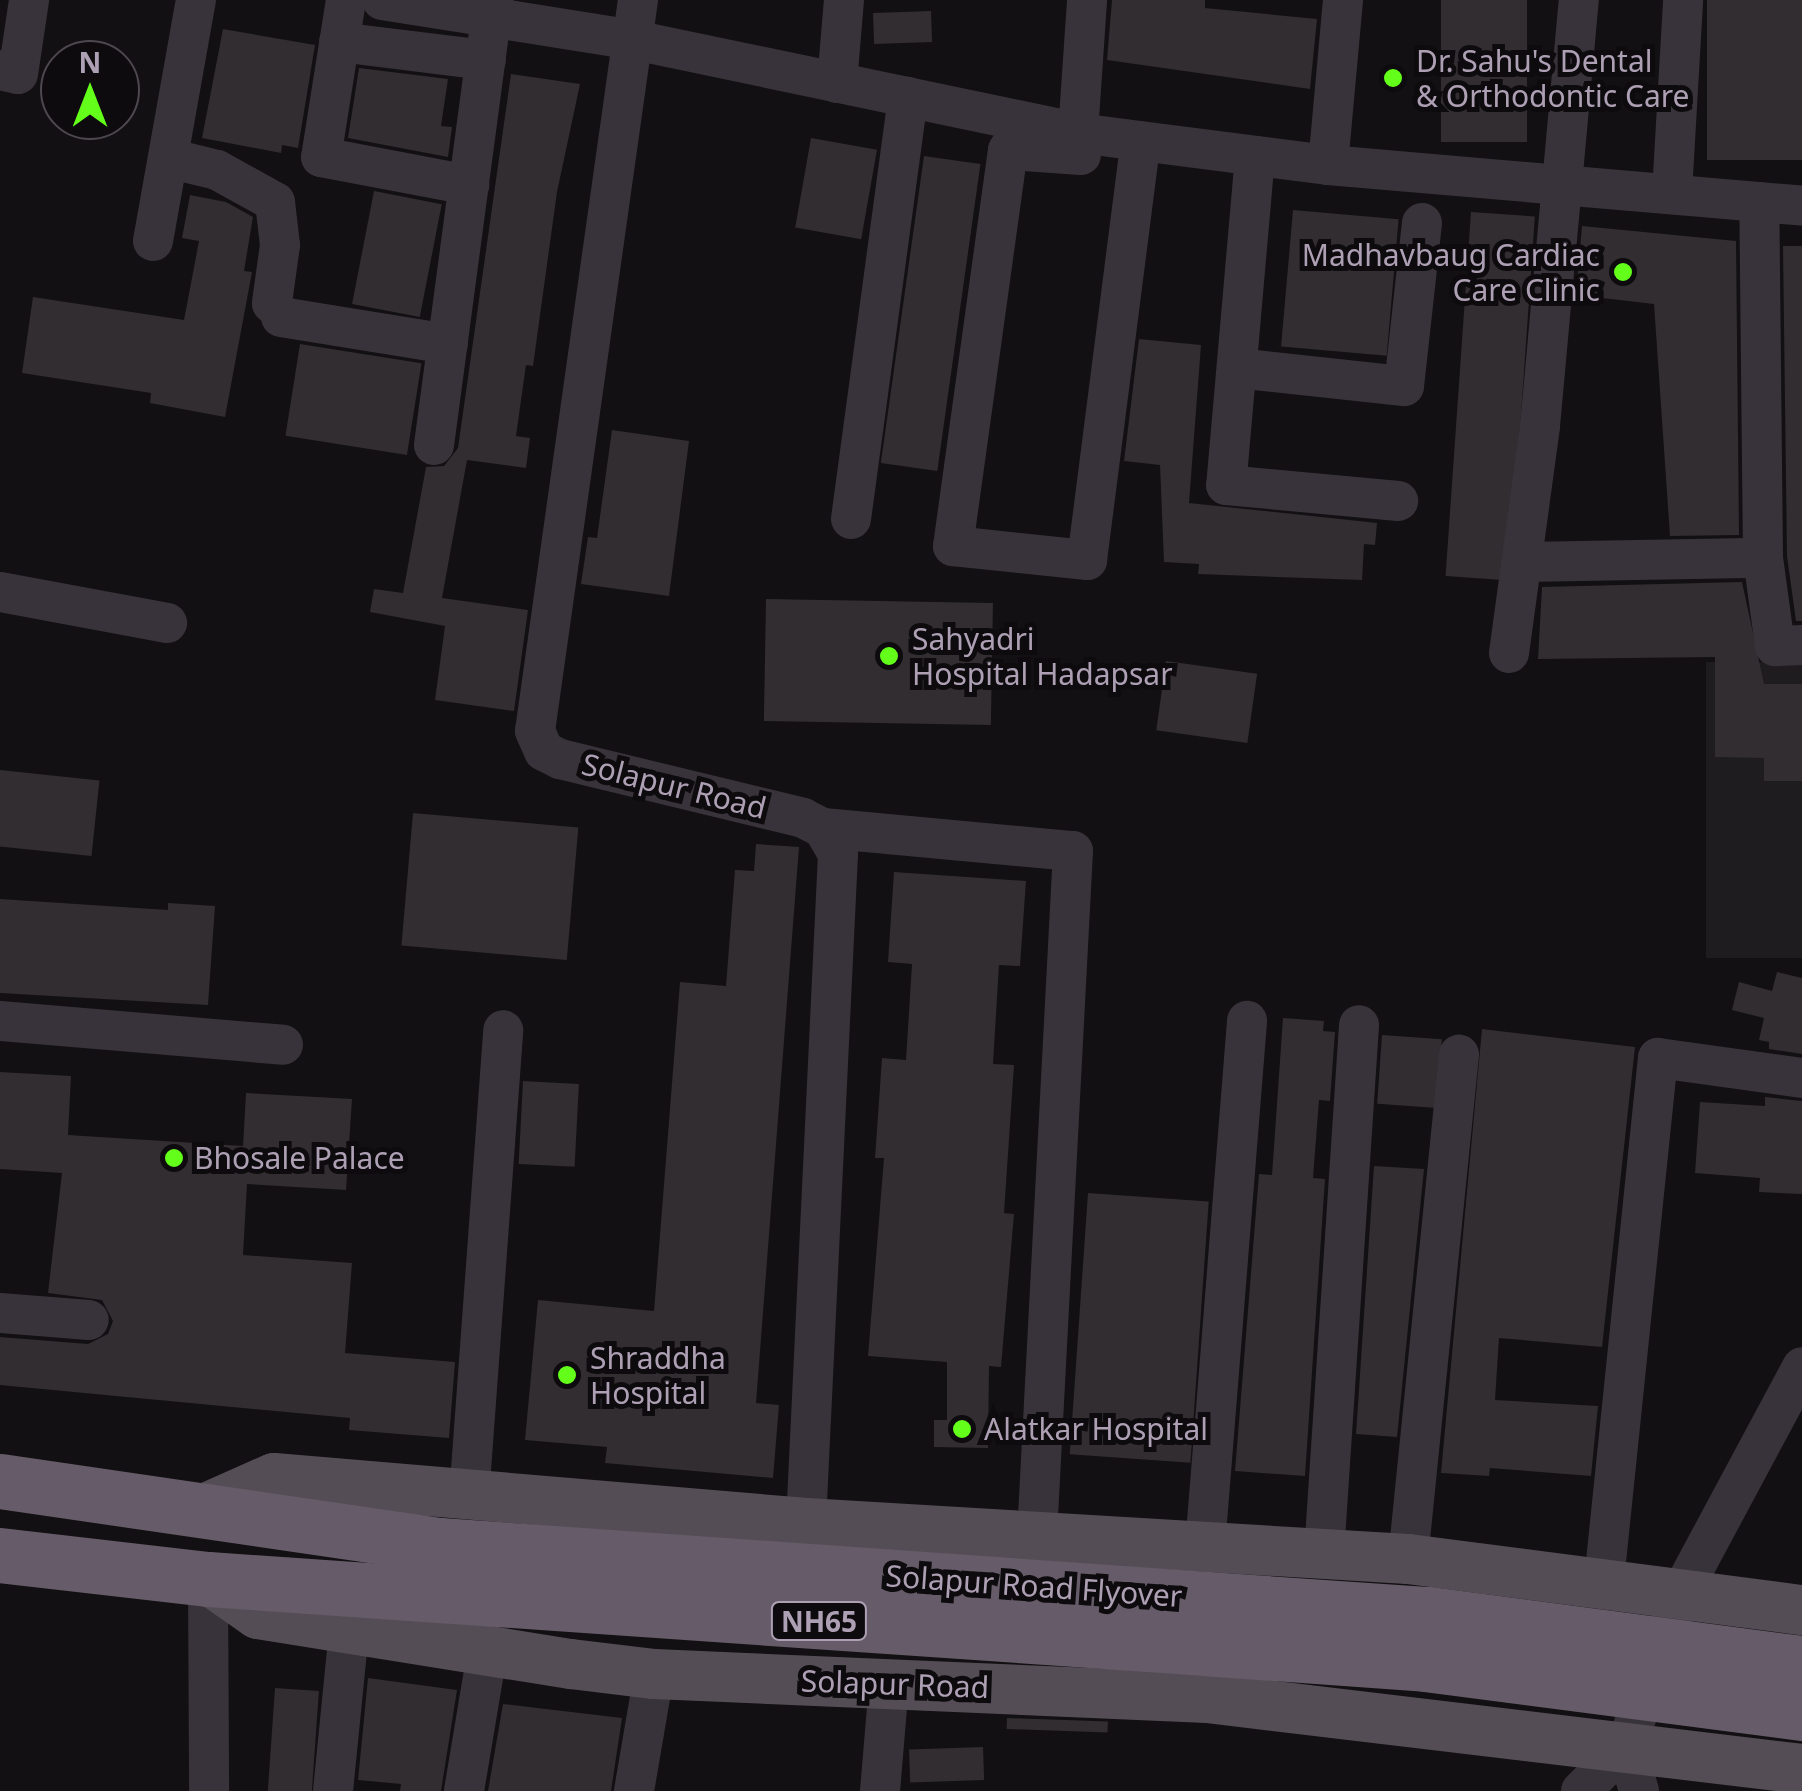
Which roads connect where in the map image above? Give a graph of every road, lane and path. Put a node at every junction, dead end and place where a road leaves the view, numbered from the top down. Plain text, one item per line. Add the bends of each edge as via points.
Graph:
1 (28, 0) edge
2 (196, 0) edge
3 (346, 0) edge
4 (382, 0) edge
5 (638, 0) edge
6 (844, 0) edge
7 (1087, 0) edge
8 (1343, 0) edge
9 (1579, 0) edge
10 (1684, 0) edge
11 (477, 7) edge
12 (634, 40) junction
13 (339, 42) junction
14 (486, 60) junction
15 (0, 70) edge
16 (837, 83) junction
17 (908, 98) junction
18 (1078, 133) junction
19 (1140, 150) junction
20 (1255, 156) junction
21 (168, 158) junction
22 (1328, 165) junction
23 (469, 184) junction
24 (1565, 186) junction
25 (1672, 193) junction
26 (1759, 202) junction
27 (1802, 206) edge
28 (1422, 222) dead end
29 (153, 241) dead end
30 (448, 344) junction
31 (1236, 368) junction
32 (434, 445) dead end
33 (1398, 501) dead end
34 (851, 519) dead end
35 (1763, 558) junction
36 (1522, 562) junction
37 (0, 592) edge
38 (166, 624) dead end
39 (1802, 645) edge
40 (1509, 652) dead end
41 (823, 828) junction
42 (0, 1021) edge
43 (1247, 1022) dead end
44 (1359, 1025) dead end
45 (503, 1030) dead end
46 (283, 1045) dead end
47 (1460, 1055) dead end
48 (1802, 1078) edge
49 (0, 1313) edge
50 (89, 1320) dead end
51 (1802, 1367) edge
52 (0, 1481) edge
53 (469, 1497) junction
54 (206, 1508) junction
55 (806, 1522) junction
56 (1037, 1536) junction
57 (1324, 1554) junction
58 (0, 1555) edge
59 (1408, 1559) junction
60 (208, 1579) junction
61 (1604, 1581) junction
62 (1682, 1591) junction
63 (1205, 1598) junction
64 (1802, 1610) edge
65 (349, 1630) junction
66 (487, 1654) junction
67 (1802, 1662) edge
68 (654, 1674) junction
69 (889, 1684) junction
70 (1802, 1714) edge
71 (1632, 1768) edge
72 (1802, 1769) edge
73 (210, 1791) edge
74 (333, 1791) edge
75 (464, 1791) edge
76 (634, 1791) edge
77 (880, 1791) edge
78 (1581, 1791) edge

1 - 15 street via 18,74
2 - 21 street
3 - 13 street
4 - 11 street
5 - 12 street, Solapur Road
6 - 16 street
7 - 18 street
8 - 22 street
9 - 24 street
10 - 25 street
11 - 12 street
11 - 14 street
12 - 16 street
12 - 41 street, Solapur Road via 536,732 544,751 560,759
13 - 14 street
13 - 23 street via 321,157
14 - 23 street
16 - 17 street
17 - 18 street
17 - 34 street
18 - 19 street
19 - 19 street via 1008,150 953,546 1087,560
19 - 20 street
20 - 22 street
20 - 31 street
21 - 29 street
21 - 30 street via 218,170 274,202 277,310
22 - 24 street
23 - 30 street
24 - 25 street
24 - 36 street
25 - 26 street
26 - 27 street
26 - 35 street
28 - 31 street via 1404,386
30 - 32 street
31 - 33 street via 1226,485
35 - 36 street
35 - 39 street via 1774,646
36 - 40 street
37 - 38 street
41 - 55 street via 838,854 840,894
41 - 56 street, Solapur Road via 1073,851
42 - 46 street
43 - 63 street
44 - 57 street
45 - 53 street
47 - 59 street
48 - 61 street via 1658,1058
49 - 50 street
51 - 62 street
52 - 54 highway, NH65
53 - 54 main road via 274,1478
53 - 55 main road
54 - 63 highway, Solapur Road Flyover / NH65 via 440,1544
55 - 56 main road
56 - 63 main road
57 - 59 main road
57 - 63 main road
58 - 60 highway, Solapur Road / NH65
59 - 61 main road
60 - 63 highway, Solapur Road Flyover / NH65
60 - 65 main road, Solapur Road via 258,1614
60 - 73 street
61 - 62 main road
62 - 64 main road
62 - 71 street
63 - 67 highway, Solapur Road Flyover / NH65, bridge via 1448,1616
63 - 70 highway, Solapur Road Flyover / NH65, bridge via 1426,1664
65 - 66 main road, Solapur Road
65 - 74 street
66 - 68 main road, Solapur Road
66 - 75 street
68 - 69 main road, Solapur Road
68 - 76 street
69 - 71 main road, Solapur Road via 1206,1698
69 - 77 street
71 - 72 main road, Solapur Road
71 - 78 street

